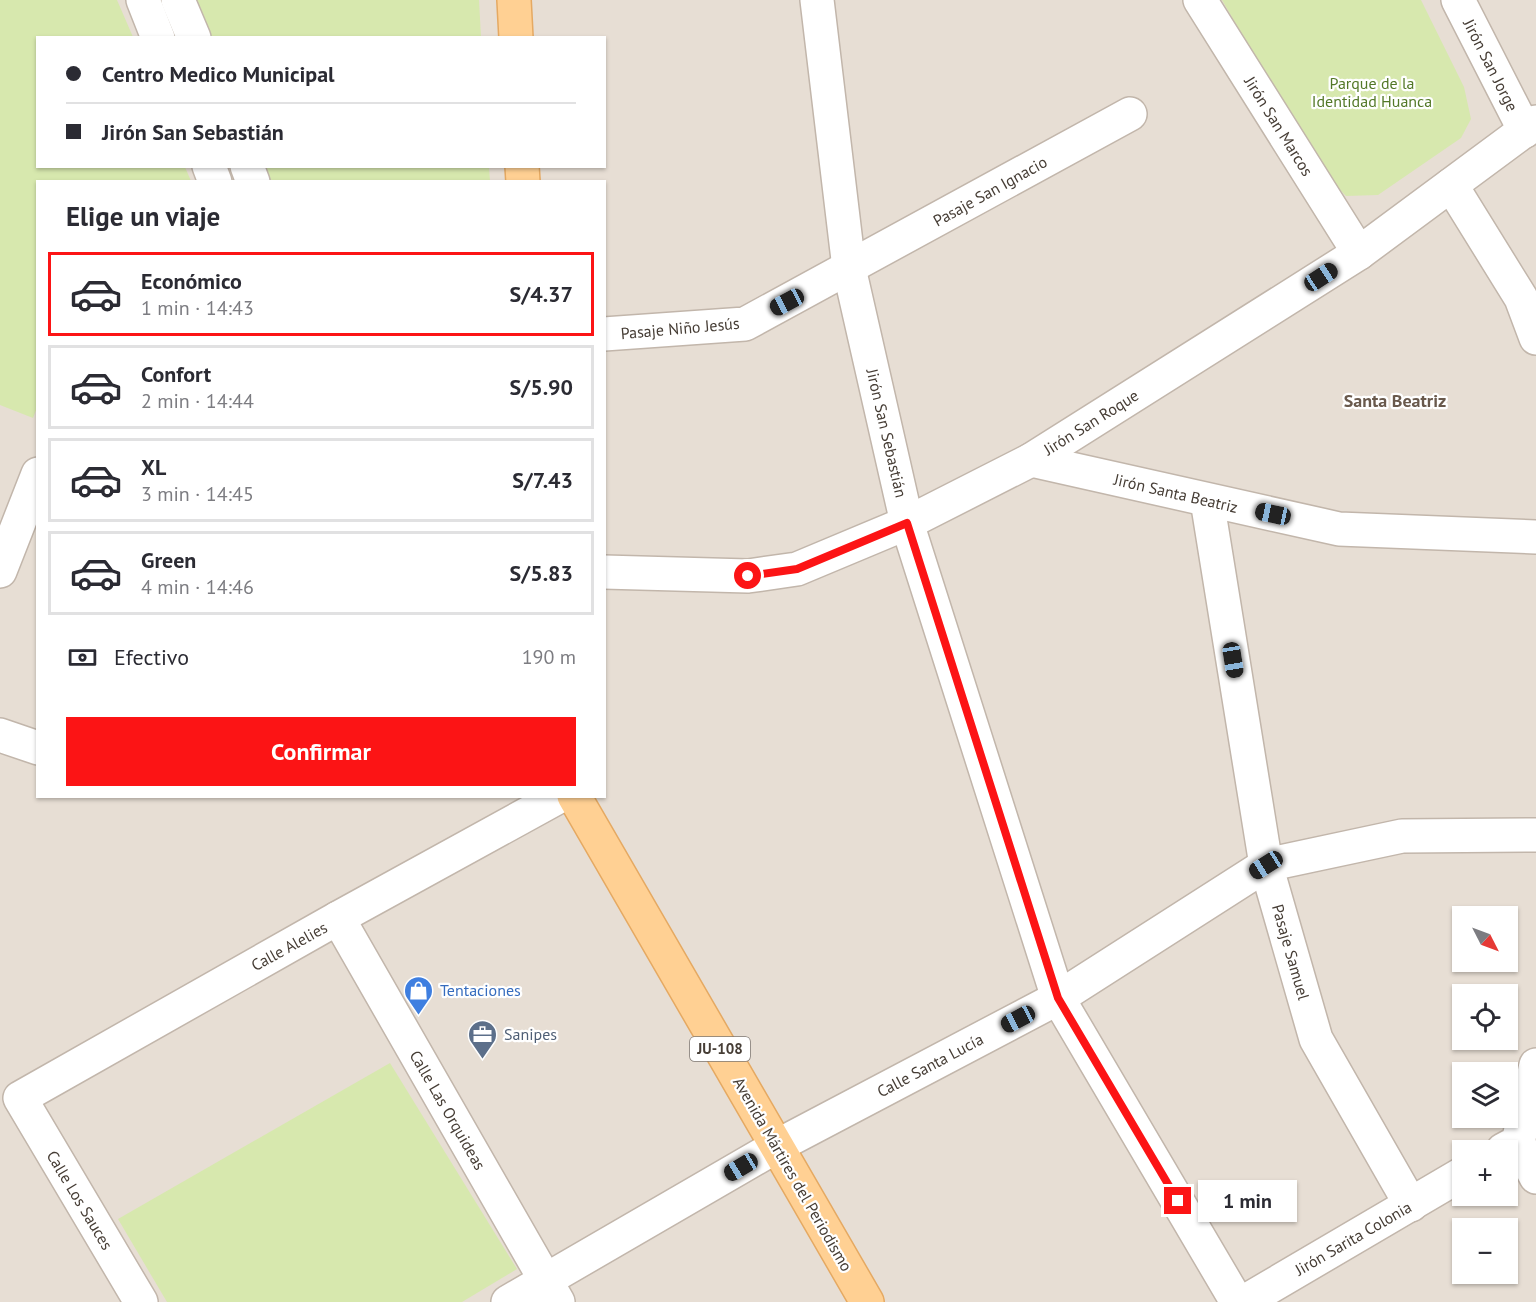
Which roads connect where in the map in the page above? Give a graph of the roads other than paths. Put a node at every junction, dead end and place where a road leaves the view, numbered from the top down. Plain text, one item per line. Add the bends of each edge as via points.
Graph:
1 (143, 0) edge
2 (178, 0) edge
3 (514, 0) edge
4 (817, 0) edge
5 (1200, 0) edge
6 (1458, 0) edge
7 (157, 36) edge
8 (193, 36) edge
9 (516, 36) edge
10 (1130, 114) dead end
11 (1530, 127) edge
12 (1450, 186) junction
13 (1359, 253) junction
14 (849, 268) junction
15 (606, 334) edge
16 (1536, 338) edge
17 (1031, 460) junction
18 (36, 479) edge
19 (1208, 500) junction
20 (907, 523) junction
21 (1536, 537) edge
22 (0, 571) edge
23 (606, 572) edge
24 (0, 735) edge
25 (36, 747) edge
26 (556, 798) edge
27 (575, 798) edge
28 (1536, 835) edge
29 (1266, 865) junction
30 (338, 918) junction
31 (1058, 998) junction
32 (1536, 1065) edge
33 (20, 1098) joint
34 (1512, 1140) edge
35 (777, 1146) junction
36 (1518, 1156) edge
37 (1536, 1177) edge
38 (1452, 1180) edge
39 (1411, 1205) junction
40 (551, 1291) edge
41 (141, 1302) edge
42 (508, 1302) edge
43 (867, 1302) edge
44 (1237, 1302) edge
45 (1244, 1302) edge

1 - 7 street
2 - 8 street
3 - 9 main road
4 - 14 street, Jirón San Sebastián
5 - 13 street, Jirón San Marcos
6 - 11 street, Jirón San Jorge
10 - 14 street, Pasaje San Ignacio
11 - 12 street, Jirón San Roque
12 - 13 street, Jirón San Roque
12 - 16 street via 1521,298
13 - 17 street, Jirón San Roque
14 - 15 street, Pasaje Niño Jesús via 745,324
14 - 20 street, Jirón San Sebastián
17 - 19 street, Jirón Santa Beatriz
17 - 20 street, Jirón San Roque
18 - 22 street
19 - 21 street, Jirón Santa Beatriz via 1339,529
19 - 29 street, Pasaje Samuel
20 - 23 street, Jirón San Roque via 797,569 748,576
20 - 31 street, Jirón San Sebastián
24 - 25 street
26 - 30 street, Calle Alelies
27 - 35 main road, Avenida Mártires del Periodismo / JU-108
28 - 29 street, Calle Santa Lucía via 1402,836
29 - 31 street, Calle Santa Lucía
29 - 39 street, Pasaje Samuel via 1316,1039
30 - 33 street, Calle Alelies
30 - 40 street, Calle Las Orquideas
31 - 35 street, Calle Santa Lucía
31 - 44 street, Jirón San Sebastián
32 - 34 street
33 - 41 street, Calle Los Sauces
35 - 40 street, Calle Santa Lucía
35 - 43 main road, Avenida Mártires del Periodismo / JU-108
36 - 37 street
38 - 39 street, Jirón Sarita Colonia
39 - 45 street, Jirón Sarita Colonia
40 - 42 street, Calle Santa Lucía

